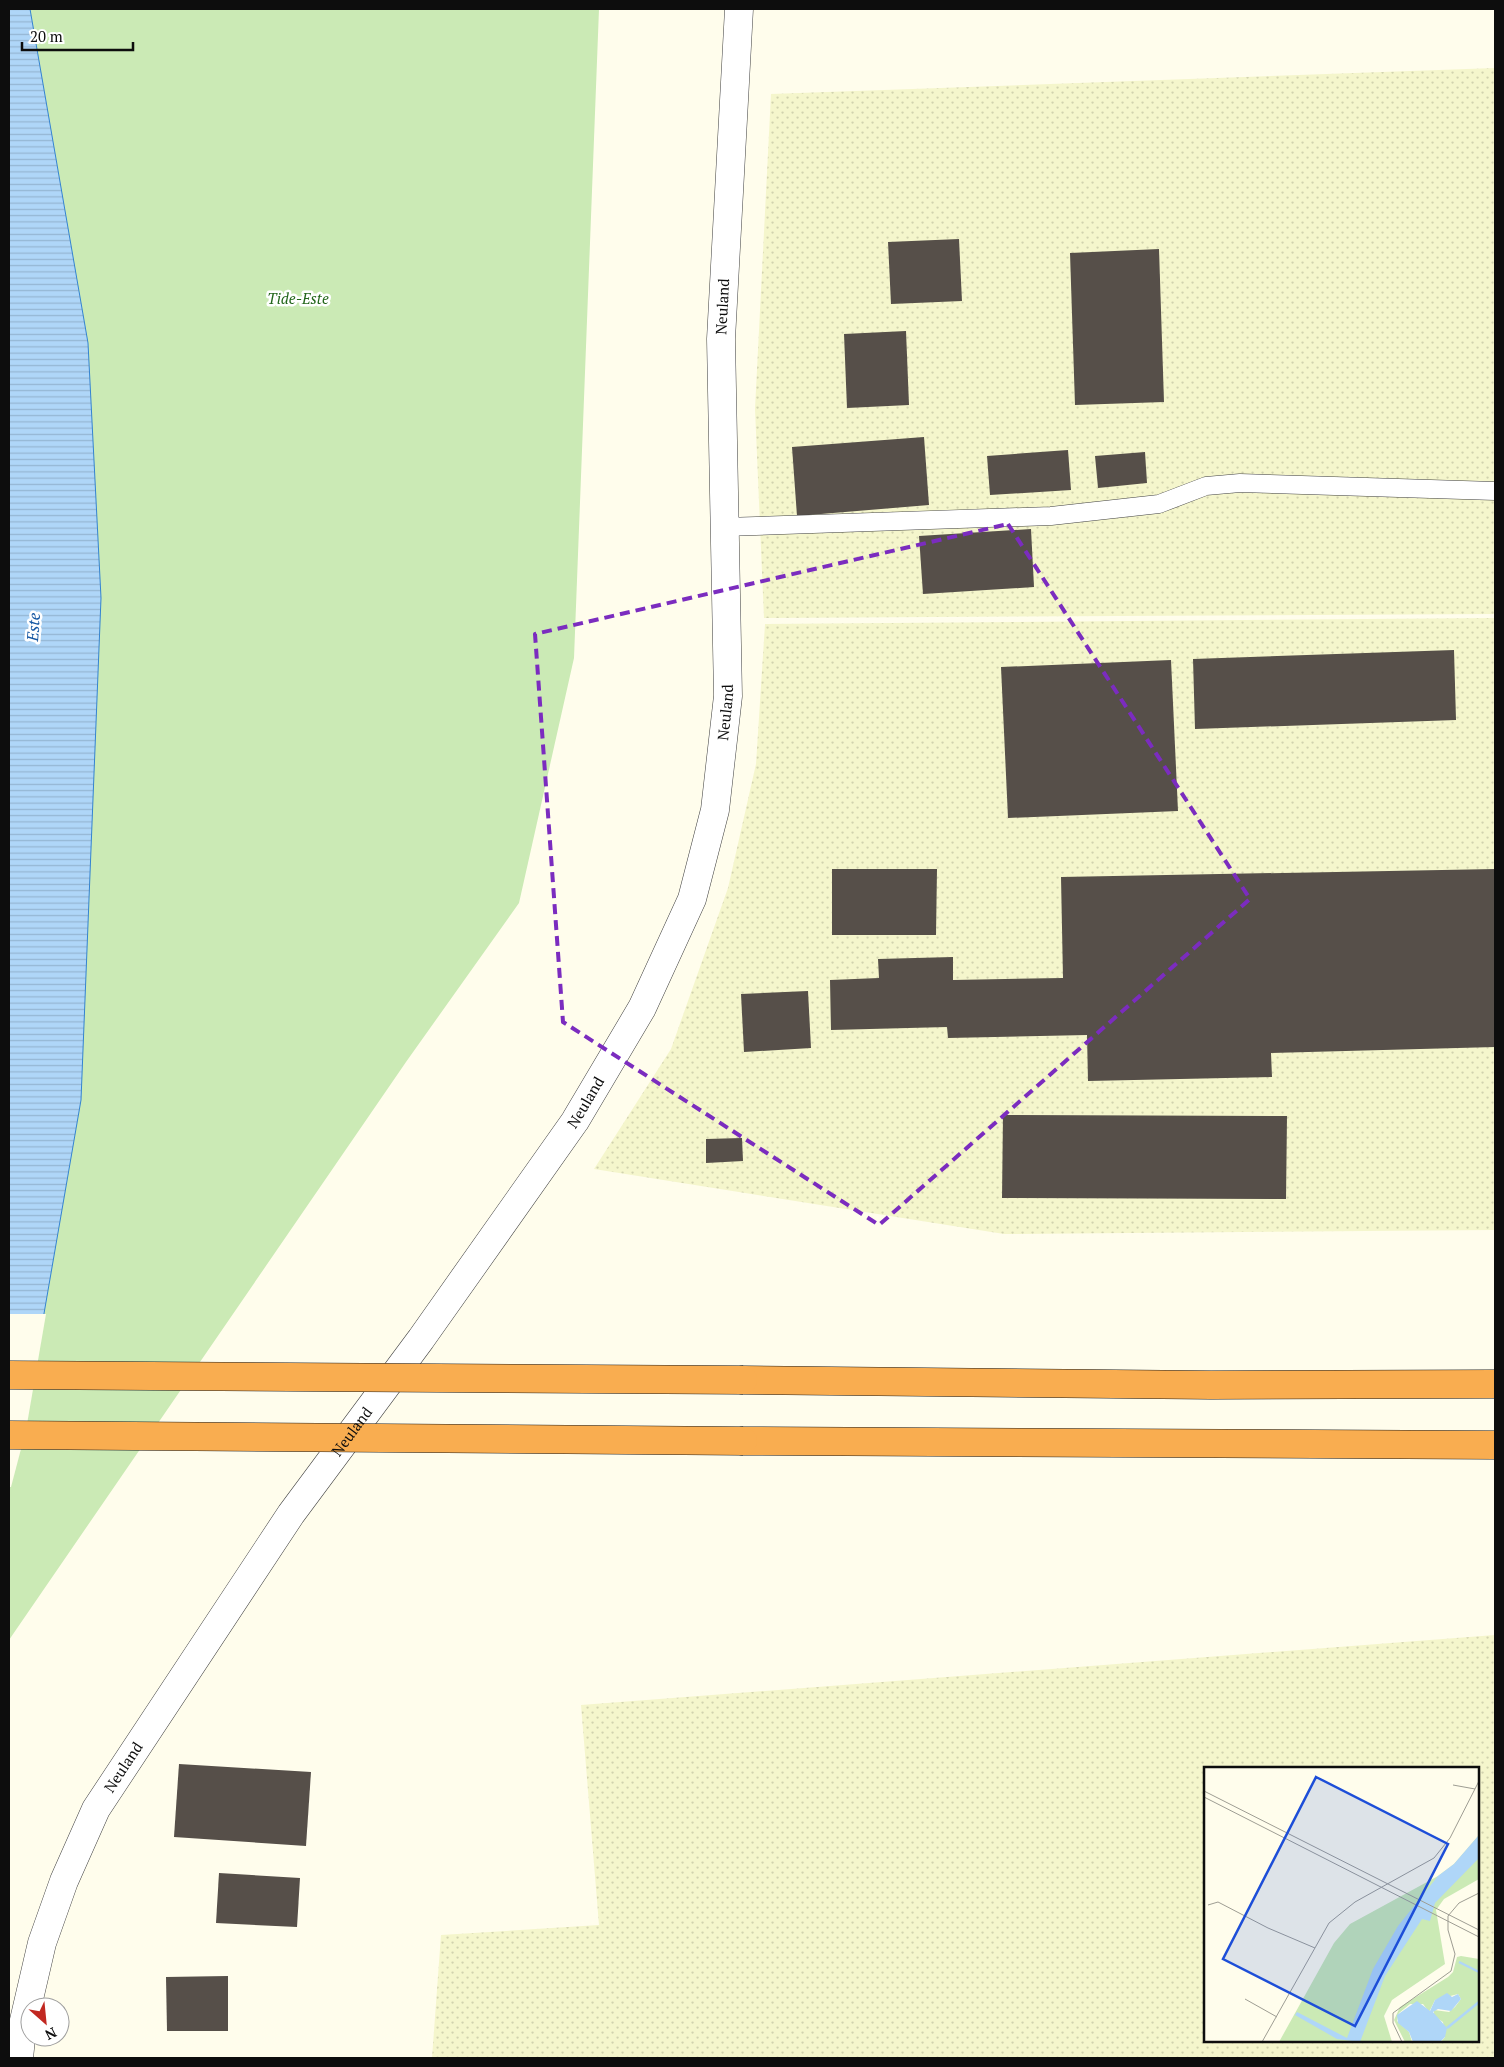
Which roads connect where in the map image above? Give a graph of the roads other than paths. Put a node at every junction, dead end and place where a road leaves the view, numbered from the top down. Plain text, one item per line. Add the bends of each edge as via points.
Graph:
1 (739, 9) edge
2 (1495, 491) edge
3 (724, 527) junction
4 (9, 1375) edge
5 (1495, 1384) edge
6 (9, 1435) edge
7 (1495, 1446) edge
8 (19, 2058) edge

1 - 3 street, Neuland via 721,339
2 - 3 lane via 1240,483 1206,486 1159,504 1051,516
3 - 8 street, Neuland via 728,696 715,810 692,899 684,917 642,1008 575,1121 427,1331 291,1514 96,1809 64,1881 42,1943 22,2029
4 - 5 highway, bridge
6 - 7 highway, bridge

